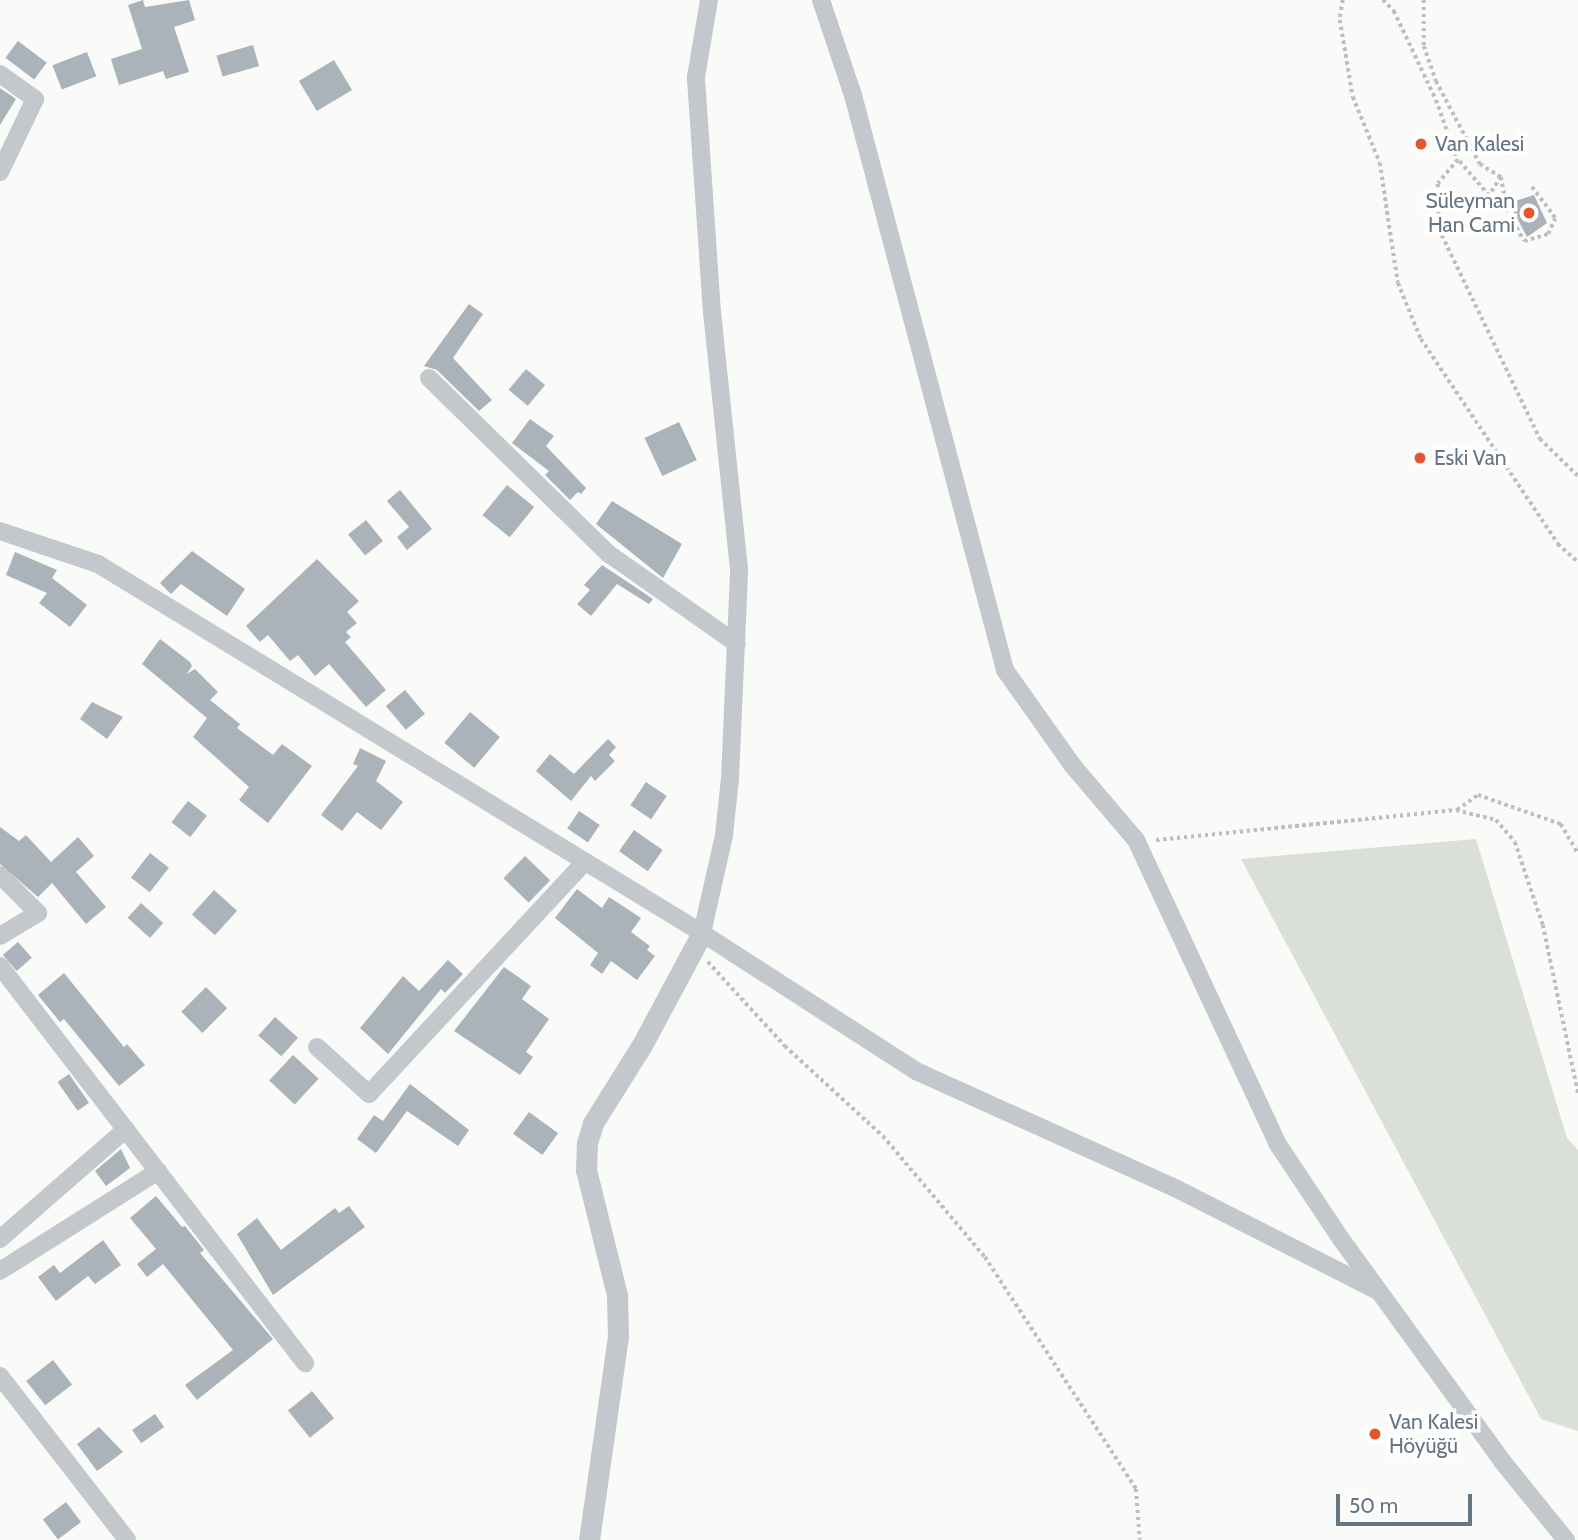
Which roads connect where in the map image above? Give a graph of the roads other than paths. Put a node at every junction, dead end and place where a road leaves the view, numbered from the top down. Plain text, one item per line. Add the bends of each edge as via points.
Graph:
1 (709, 0) edge
2 (821, 0) edge
3 (0, 74) edge
4 (0, 173) edge
5 (429, 378) dead end
6 (0, 531) edge
7 (737, 644) junction
8 (584, 863) junction
9 (0, 874) edge
10 (702, 933) junction
11 (0, 936) edge
12 (0, 966) edge
13 (317, 1047) dead end
14 (126, 1129) junction
15 (158, 1171) junction
16 (0, 1238) edge
17 (0, 1270) edge
18 (1380, 1292) junction
19 (305, 1363) dead end
20 (0, 1376) edge
21 (127, 1540) edge
22 (589, 1540) edge
23 (1566, 1540) edge

1 - 7 street via 696,76 712,313 740,569
2 - 18 street via 853,95 1005,670 1073,765 1136,840 1277,1143
3 - 4 street via 35,99
5 - 7 street via 609,554
6 - 8 street via 98,565
7 - 10 street via 725,824
8 - 10 street
8 - 13 street via 369,1094
9 - 11 street via 38,913
10 - 18 street via 916,1071 1177,1189
10 - 22 street via 642,1045 593,1123 587,1143 586,1170 617,1295 618,1337 608,1434
12 - 14 street
14 - 15 street
14 - 16 street
15 - 17 street
15 - 19 street
18 - 23 street
20 - 21 street

